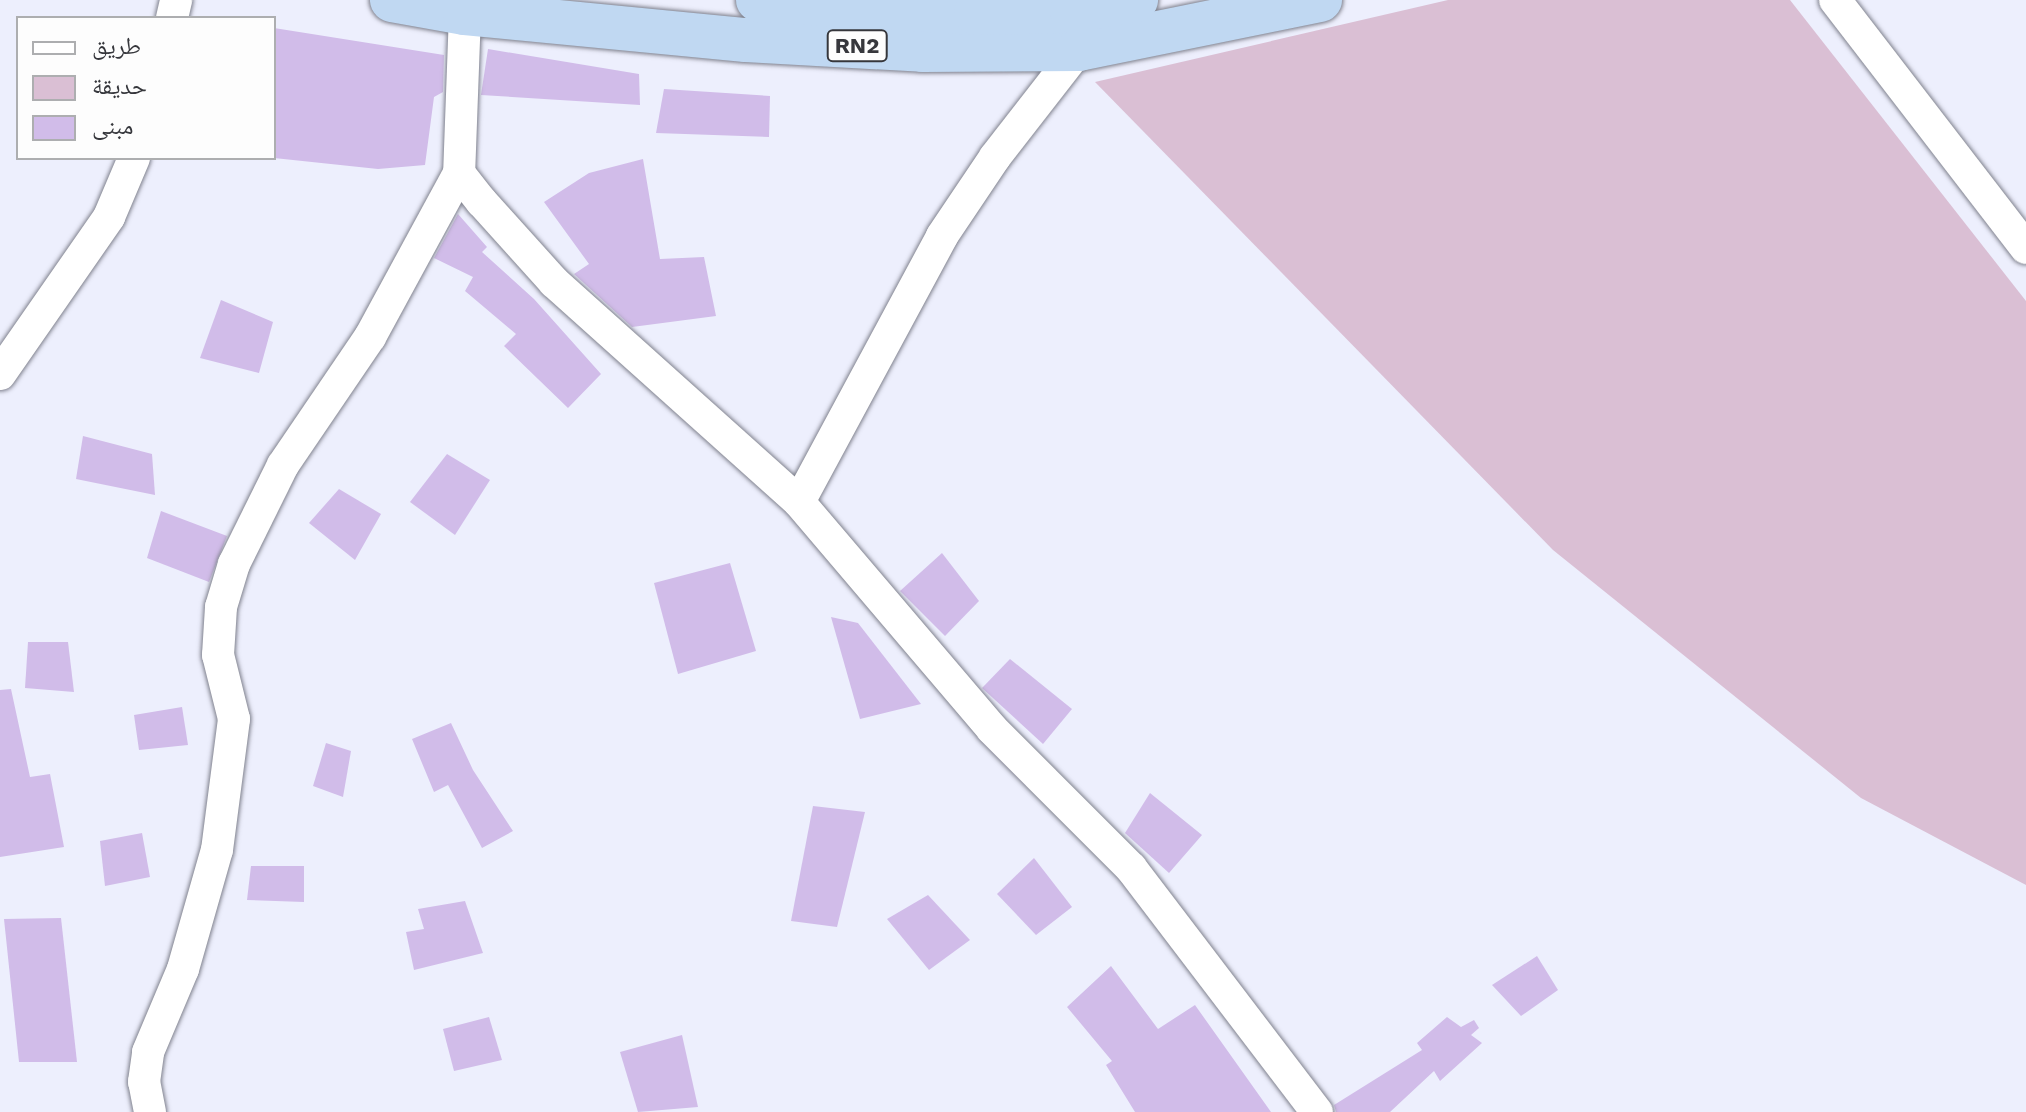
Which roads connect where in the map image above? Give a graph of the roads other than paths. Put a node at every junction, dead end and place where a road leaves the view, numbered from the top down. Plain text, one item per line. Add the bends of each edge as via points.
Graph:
1 (392, 0) edge
2 (758, 0) edge
3 (1136, 0) edge
4 (1320, 0) edge
5 (1835, 0) edge
6 (465, 13) junction
7 (1079, 49) junction
8 (133, 160) edge
9 (459, 173) junction
10 (2026, 248) edge
11 (0, 374) edge
12 (799, 502) junction
13 (150, 1112) edge
14 (1317, 1112) edge

1 - 6 highway, RN2
2 - 3 highway, RN2 via 976,13 1072,11
4 - 7 highway, RN2
5 - 10 street
6 - 7 highway, RN2 via 746,40 923,50
6 - 9 street
7 - 12 street via 942,236
8 - 11 street via 109,217
9 - 12 street via 554,282
9 - 13 street via 370,337 283,465 234,564 221,607 218,655 234,719 217,850 183,969 148,1052 144,1082
12 - 14 street via 992,729 1131,868

